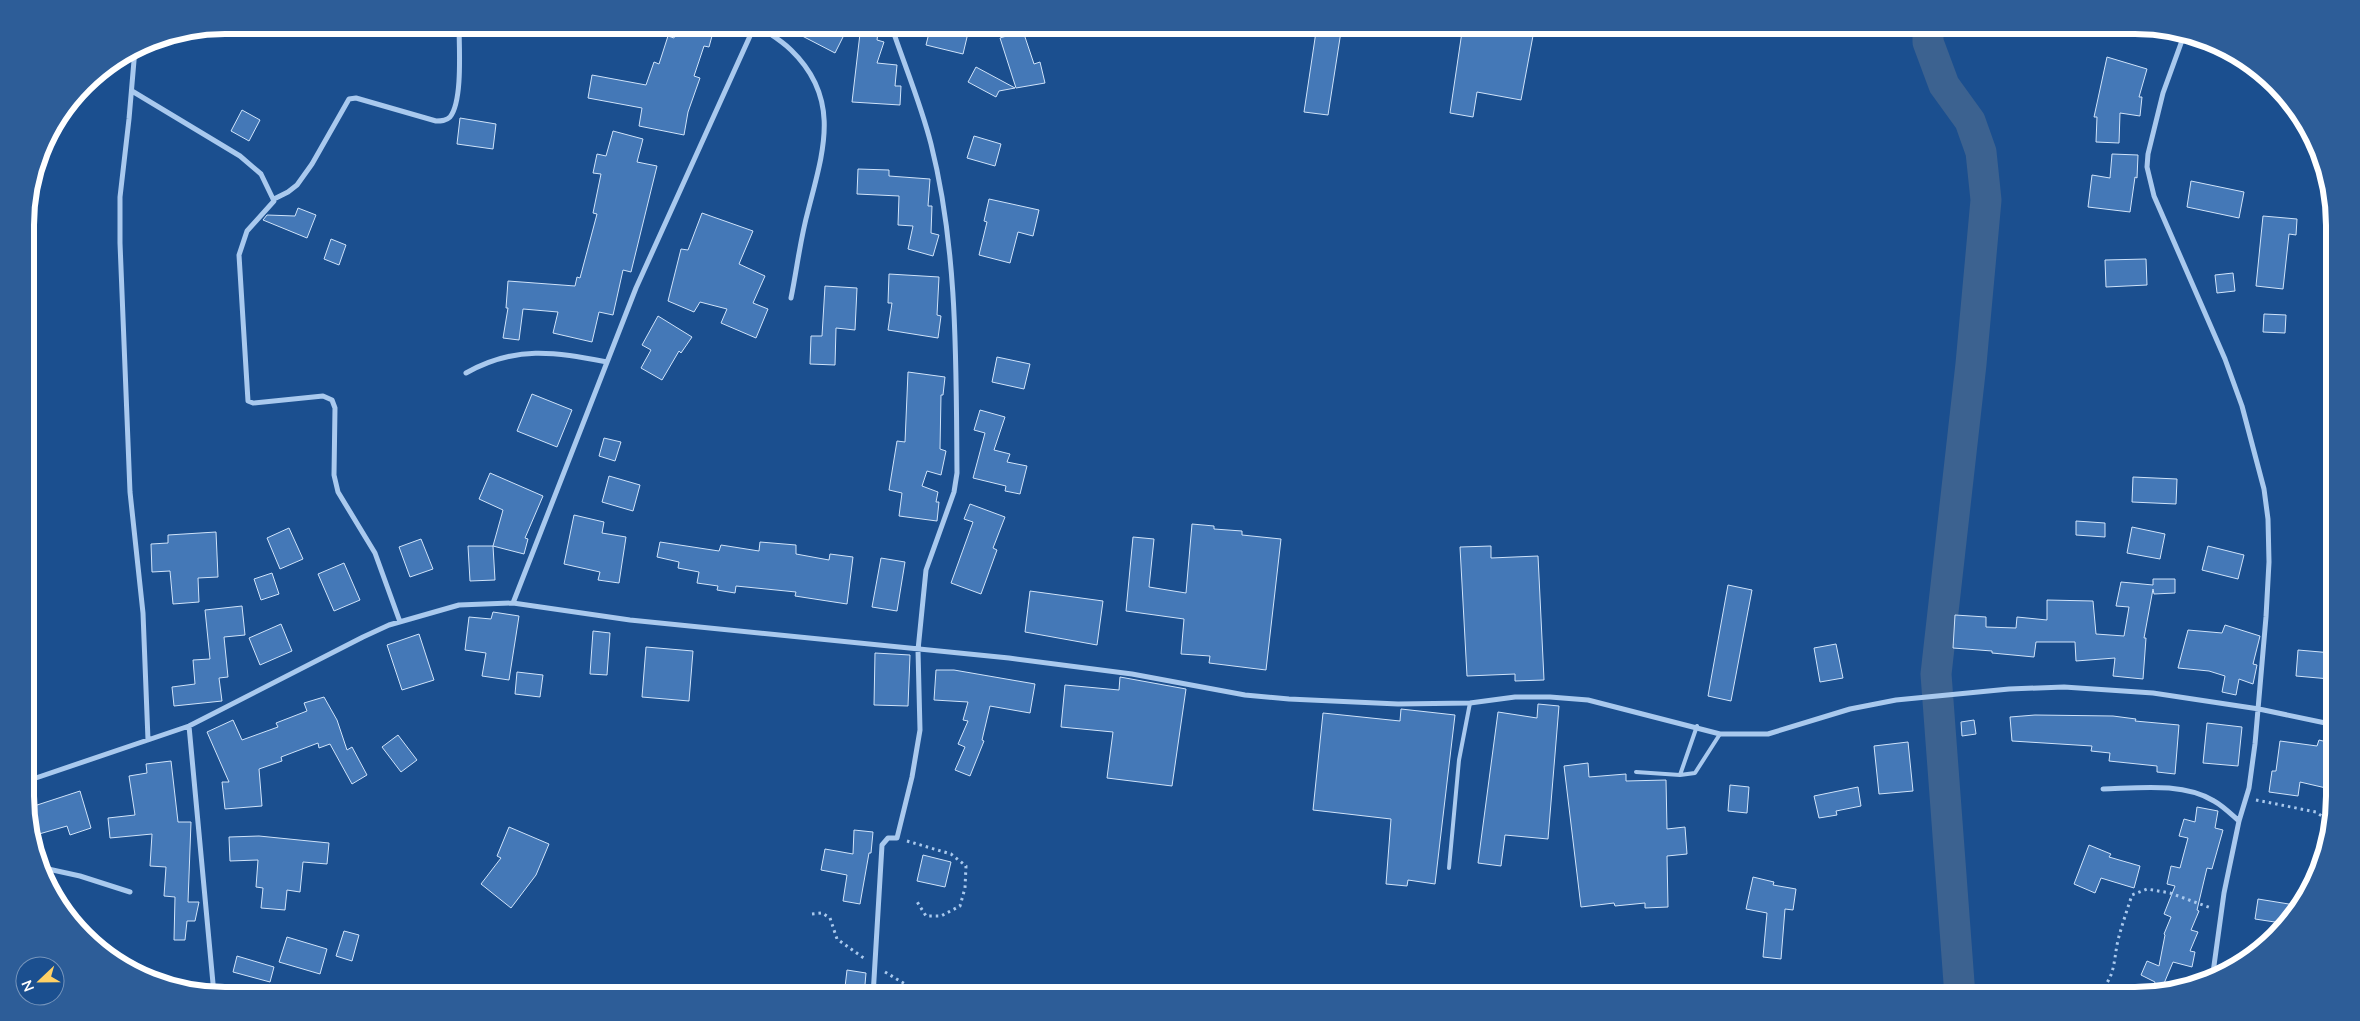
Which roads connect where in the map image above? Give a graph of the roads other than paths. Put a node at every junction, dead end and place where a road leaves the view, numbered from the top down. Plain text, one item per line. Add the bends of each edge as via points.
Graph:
1 (459, 34) edge
2 (752, 34) edge
3 (769, 34) edge
4 (894, 34) edge
5 (2182, 39) edge
6 (134, 56) edge
7 (132, 91) junction
8 (274, 199) junction
9 (792, 298) dead end
10 (607, 362) junction
11 (466, 373) dead end
12 (513, 603) junction
13 (400, 622) junction
14 (918, 650) junction
15 (1470, 703) junction
16 (2259, 709) junction
17 (2326, 723) edge
18 (189, 726) junction
19 (1696, 726) junction
20 (1720, 734) junction
21 (148, 740) junction
22 (1636, 772) dead end
23 (1680, 775) junction
24 (34, 779) edge
25 (2103, 789) dead end
26 (2239, 821) junction
27 (1449, 868) dead end
28 (48, 869) edge
29 (130, 892) dead end
30 (2213, 971) edge
31 (213, 987) edge
32 (874, 987) edge

1 - 8 street via 456,103 451,116 436,121 356,98 349,99 297,185
2 - 10 street via 636,288
3 - 9 street via 806,66 821,99 824,117 825,140 800,244
4 - 14 street via 931,142 937,170 956,335 957,474 954,492 926,570
5 - 16 street via 2164,93 2148,154 2148,167 2154,196 2242,406 2264,488 2269,562
6 - 7 street
7 - 8 street via 240,156 261,174
7 - 21 street via 120,197 120,243 130,492 143,613
8 - 13 street via 247,231 239,255 248,401 323,396 332,400 335,408 334,475 338,492 375,553
10 - 11 street via 537,352 484,363
10 - 12 street
12 - 13 street via 459,606
12 - 14 street via 630,620
13 - 18 street via 363,637
14 - 15 street via 1080,667 1245,695 1389,704
14 - 32 street via 920,730 897,838 888,838 882,845
15 - 19 street via 1514,697 1588,700
15 - 27 lane via 1459,760
16 - 17 street
16 - 20 street via 2153,693 2064,687 2009,689 1850,708 1768,734
16 - 26 street via 2246,798
18 - 21 street
18 - 31 street
19 - 20 street
19 - 23 lane
20 - 23 lane via 1695,773
21 - 24 street
22 - 23 lane
25 - 26 street via 2176,789 2196,793 2215,801
26 - 30 street
28 - 29 street

